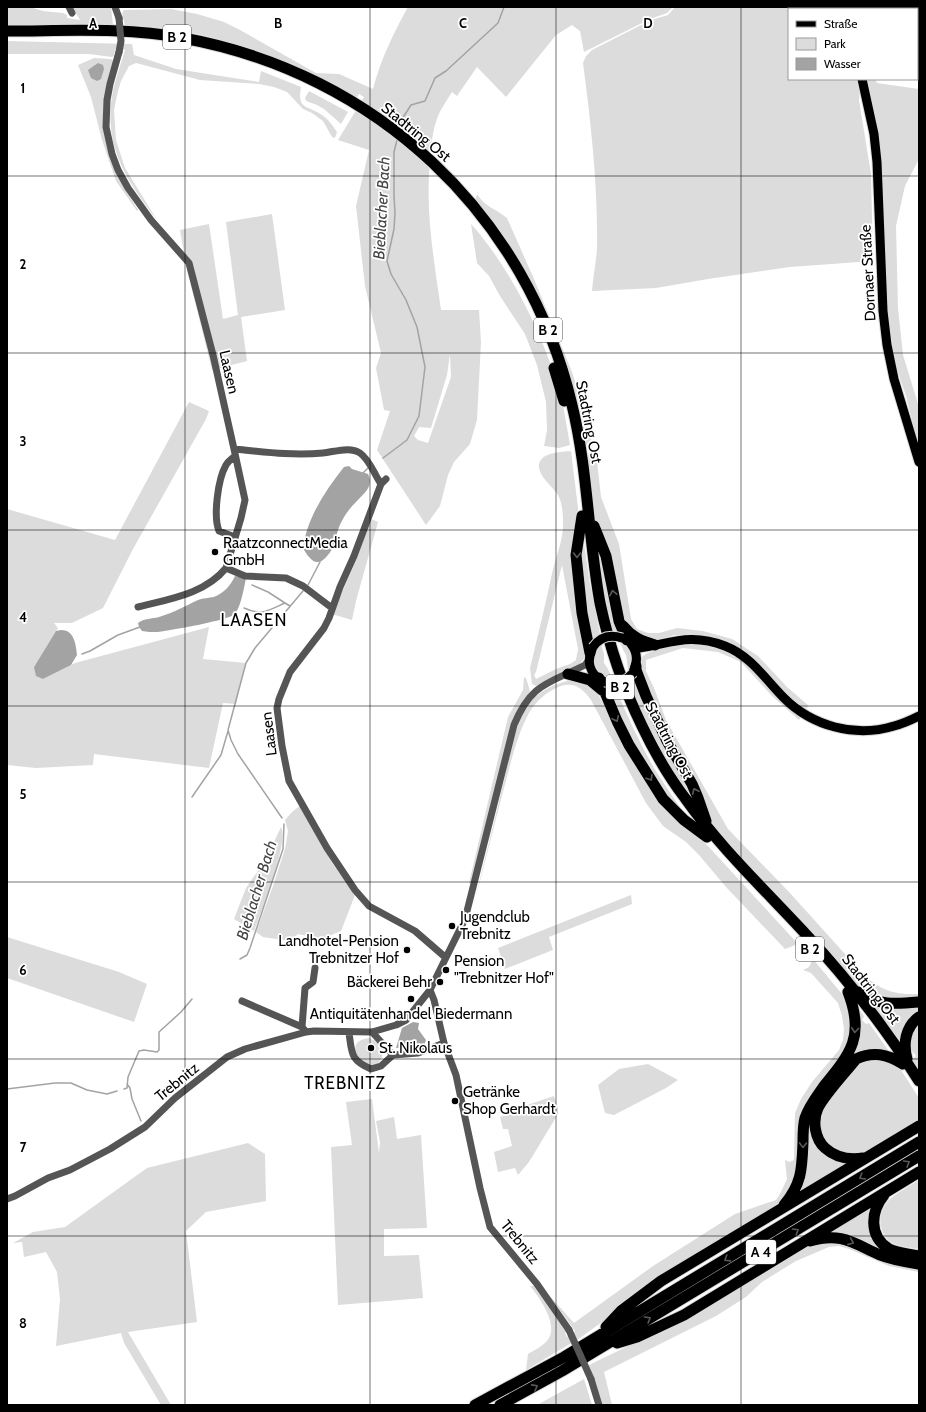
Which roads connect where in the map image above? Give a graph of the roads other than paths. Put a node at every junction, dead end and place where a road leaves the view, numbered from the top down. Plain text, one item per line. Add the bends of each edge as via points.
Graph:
1 (115, 7) edge
2 (7, 31) edge
3 (7, 38) edge
4 (862, 80) edge
5 (336, 96) junction
6 (234, 449) junction
7 (235, 456) junction
8 (919, 462) edge
9 (585, 516) junction
10 (235, 537) junction
11 (226, 568) junction
12 (138, 607) dead end
13 (332, 608) junction
14 (619, 621) junction
15 (627, 641) junction
16 (655, 645) junction
17 (590, 653) junction
18 (635, 665) junction
19 (568, 674) junction
20 (600, 681) junction
21 (919, 716) edge
22 (708, 832) junction
23 (445, 957) junction
24 (315, 968) dead end
25 (430, 990) junction
26 (851, 990) junction
27 (242, 1001) dead end
28 (919, 1002) edge
29 (919, 1017) edge
30 (304, 1030) junction
31 (372, 1032) junction
32 (349, 1033) junction
33 (444, 1043) junction
34 (393, 1055) junction
35 (906, 1064) junction
36 (919, 1081) edge
37 (919, 1090) edge
38 (919, 1126) edge
39 (919, 1142) edge
40 (919, 1156) edge
41 (867, 1157) junction
42 (919, 1172) edge
43 (886, 1192) junction
44 (7, 1199) edge
45 (780, 1210) junction
46 (800, 1244) junction
47 (919, 1256) edge
48 (919, 1264) edge
49 (596, 1338) junction
50 (603, 1347) junction
51 (475, 1405) edge
52 (500, 1405) edge
53 (598, 1405) edge

1 - 6 street, Laasen, bridge via 119,18 121,41 106,100 106,127 112,154 128,188 151,220 189,263
2 - 5 highway, Stadtring Ost / B 2 via 97,30 181,37 279,64
3 - 5 highway, Stadtring Ost / B 2 via 106,37 175,43 250,62
4 - 8 main road, Dornaer Straße via 874,134 877,162 883,311 887,345 894,379
5 - 9 highway, Stadtring Ost / B 2 via 376,117 418,150 457,187 511,259 537,304 557,354 573,408 583,464
6 - 7 street, Laasen
6 - 13 street, Laasen via 291,454 355,451 364,457 384,482
7 - 10 street, Laasen via 245,500
7 - 10 street via 227,463 222,473 216,524 219,531
14 -> 9 highway, B 2 via 606,556
9 -> 17 highway, B 2 via 576,555 582,613
9 - 22 highway, Stadtring Ost / B 2 via 601,604 625,687 666,771
10 - 11 street, Laasen
11 - 12 street via 219,576 185,595
11 - 13 street via 246,576 286,578 302,586
13 - 23 street, Laasen via 324,628 290,672 279,699 277,708 289,781 343,874 369,906 415,931
14 - 15 highway, B 2
14 - 16 highway via 636,639
15 - 16 main road via 638,648
15 - 17 main road, bridge via 606,636 598,640
15 - 18 main road
16 - 18 main road
16 - 21 main road via 675,640 704,640 733,650 756,667 796,708 815,720 836,728 864,731 881,729
17 - 19 street via 585,665
17 - 20 main road via 590,667
18 - 20 main road, bridge via 627,679 613,683
22 -> 18 highway, B 2 via 698,798 667,741
19 - 20 highway, B 2
19 - 20 street via 587,671
19 - 23 street via 534,692 518,715 465,919
20 -> 22 highway, B 2 via 630,745 663,799 684,820
22 - 26 highway, Stadtring Ost / B 2
23 - 25 street
24 - 30 street via 313,982 305,988
25 - 31 street via 406,1020 396,1026
25 - 33 street, Trebnitz
26 - 28 highway via 880,1002 896,1005
26 - 35 highway, Stadtring Ost / B 2
26 -> 45 highway via 856,1018 854,1039 845,1060 809,1108 805,1118 800,1180
27 - 30 street
29 - 35 highway via 907,1035
30 - 32 street
30 - 44 street, Trebnitz via 245,1049 227,1058 175,1098 145,1127 70,1170
31 - 32 street
31 - 34 street
32 - 34 street via 352,1053 356,1061 363,1066 371,1069 381,1066
33 - 34 street via 418,1053
33 - 53 street, Trebnitz, bridge via 456,1075 490,1227 537,1284 569,1330 591,1379
35 - 36 highway, Stadtring Ost / B 2
35 - 37 highway, Stadtring Ost / B 2
35 - 41 highway via 883,1054 864,1055 856,1059 818,1109 815,1122 817,1136 823,1146 847,1159
38 - 41 highway
39 -> 49 highway, A 4
50 -> 40 highway, A 4
41 - 45 highway
42 - 43 highway
43 - 46 highway
43 - 47 highway via 875,1209 873,1218 877,1236 890,1249
45 - 49 highway via 661,1281 621,1311
46 -> 48 highway via 817,1239 838,1238 882,1256
46 - 50 highway via 684,1315 637,1337
49 - 51 highway, A 4
52 -> 50 highway, A 4

